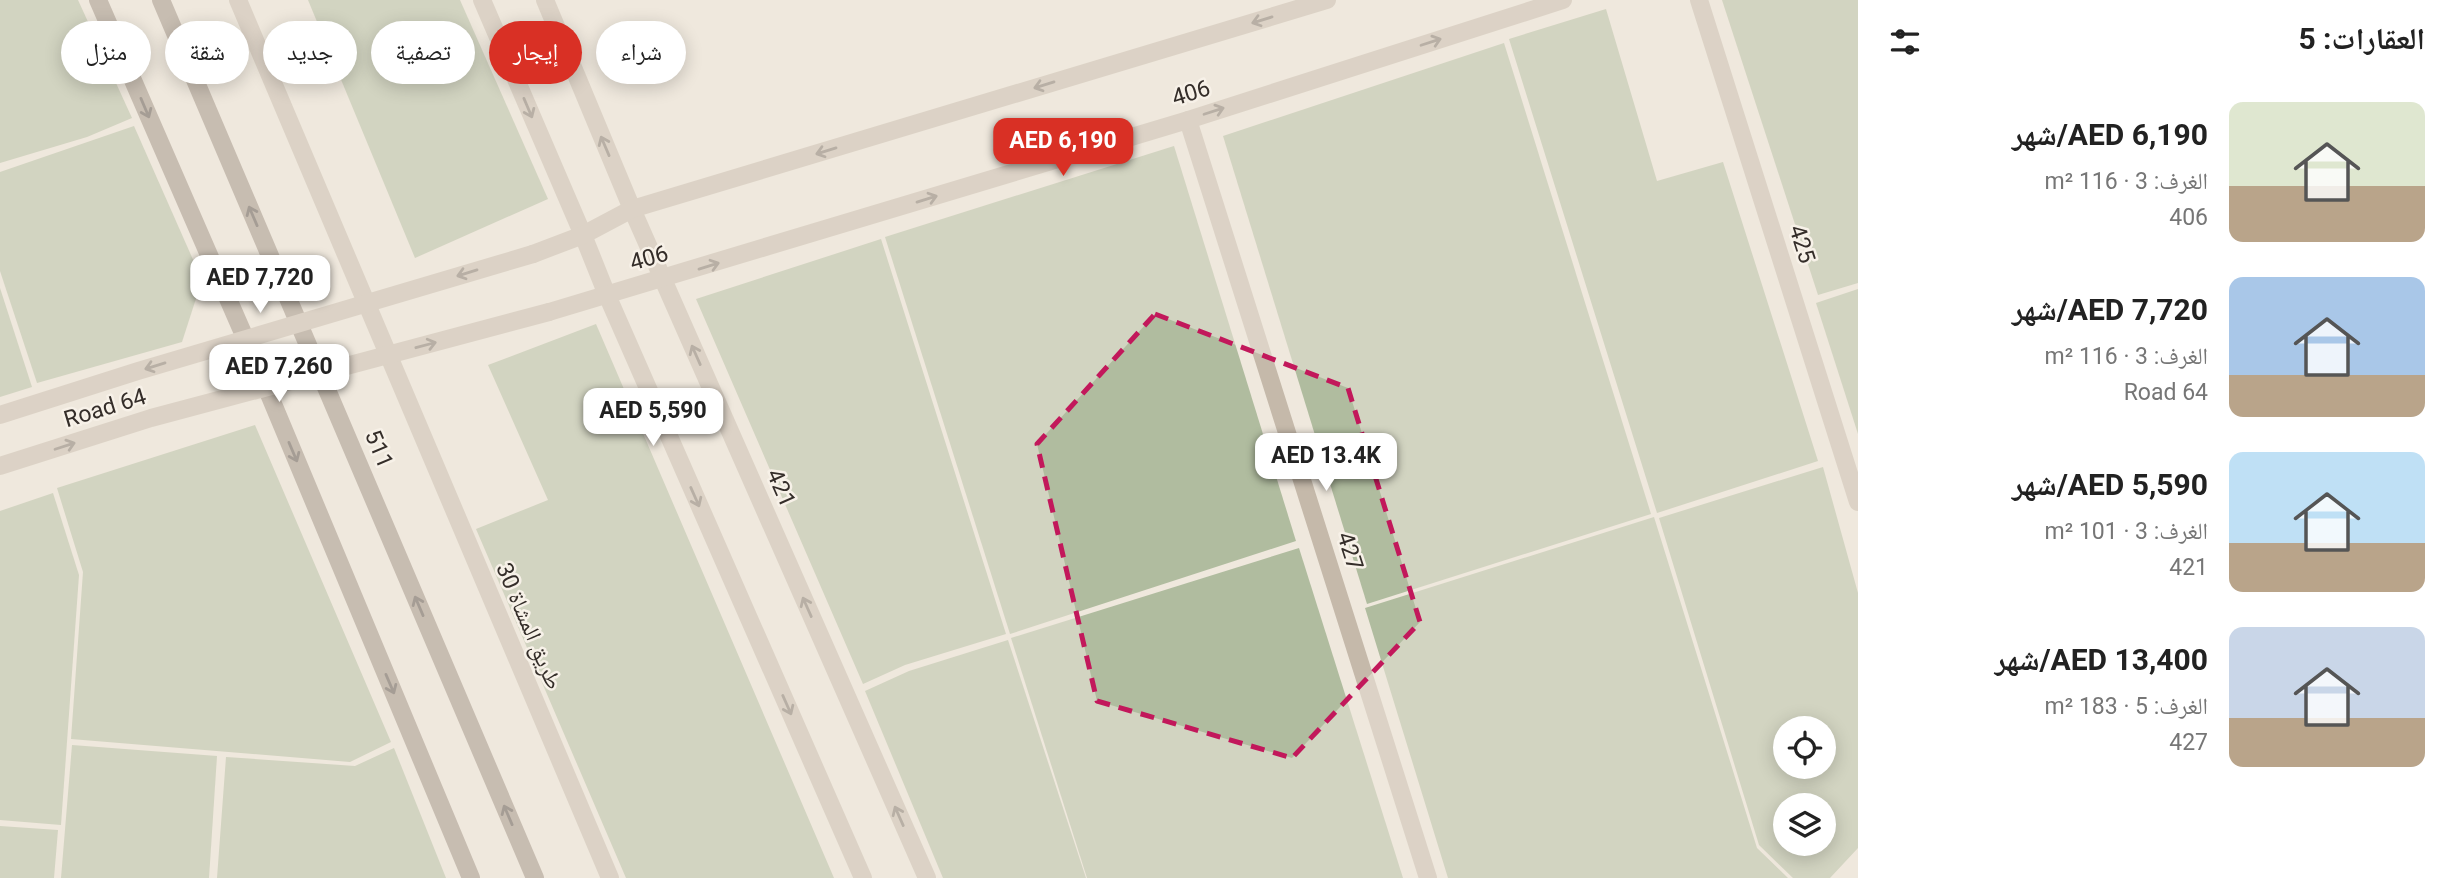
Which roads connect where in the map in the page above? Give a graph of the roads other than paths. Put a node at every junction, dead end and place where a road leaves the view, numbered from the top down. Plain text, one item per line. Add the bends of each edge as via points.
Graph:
1 (99, 0) edge
2 (161, 0) edge
3 (238, 0) edge
4 (482, 0) edge
5 (545, 0) edge
6 (1327, 0) edge
7 (1563, 0) edge
8 (1699, 0) edge
9 (1188, 120) junction
10 (632, 209) junction
11 (583, 235) junction
12 (533, 254) joint
13 (663, 280) junction
14 (607, 295) junction
15 (550, 313) joint
16 (0, 415) edge
17 (0, 466) edge
18 (1858, 502) edge
19 (471, 878) edge
20 (535, 878) edge
21 (610, 878) edge
22 (863, 878) edge
23 (927, 878) edge
24 (1428, 878) edge

1 -> 19 main road
20 -> 2 main road, 511
3 - 21 street, طريق المشاة 30
4 -> 11 street
10 -> 5 street, 421
6 -> 10 street, 406
9 -> 7 street, 406
8 - 18 street, 425
13 -> 9 street, 406
9 - 24 street, 427
10 - 11 street, 406
10 - 13 street, 421
11 - 12 street, 406
11 - 14 street
12 -> 16 street, Road 64, bridge
13 - 14 street, 406
23 -> 13 street, 421
14 - 15 street, 406
14 -> 22 street
17 -> 15 street, Road 64, bridge via 151,418

